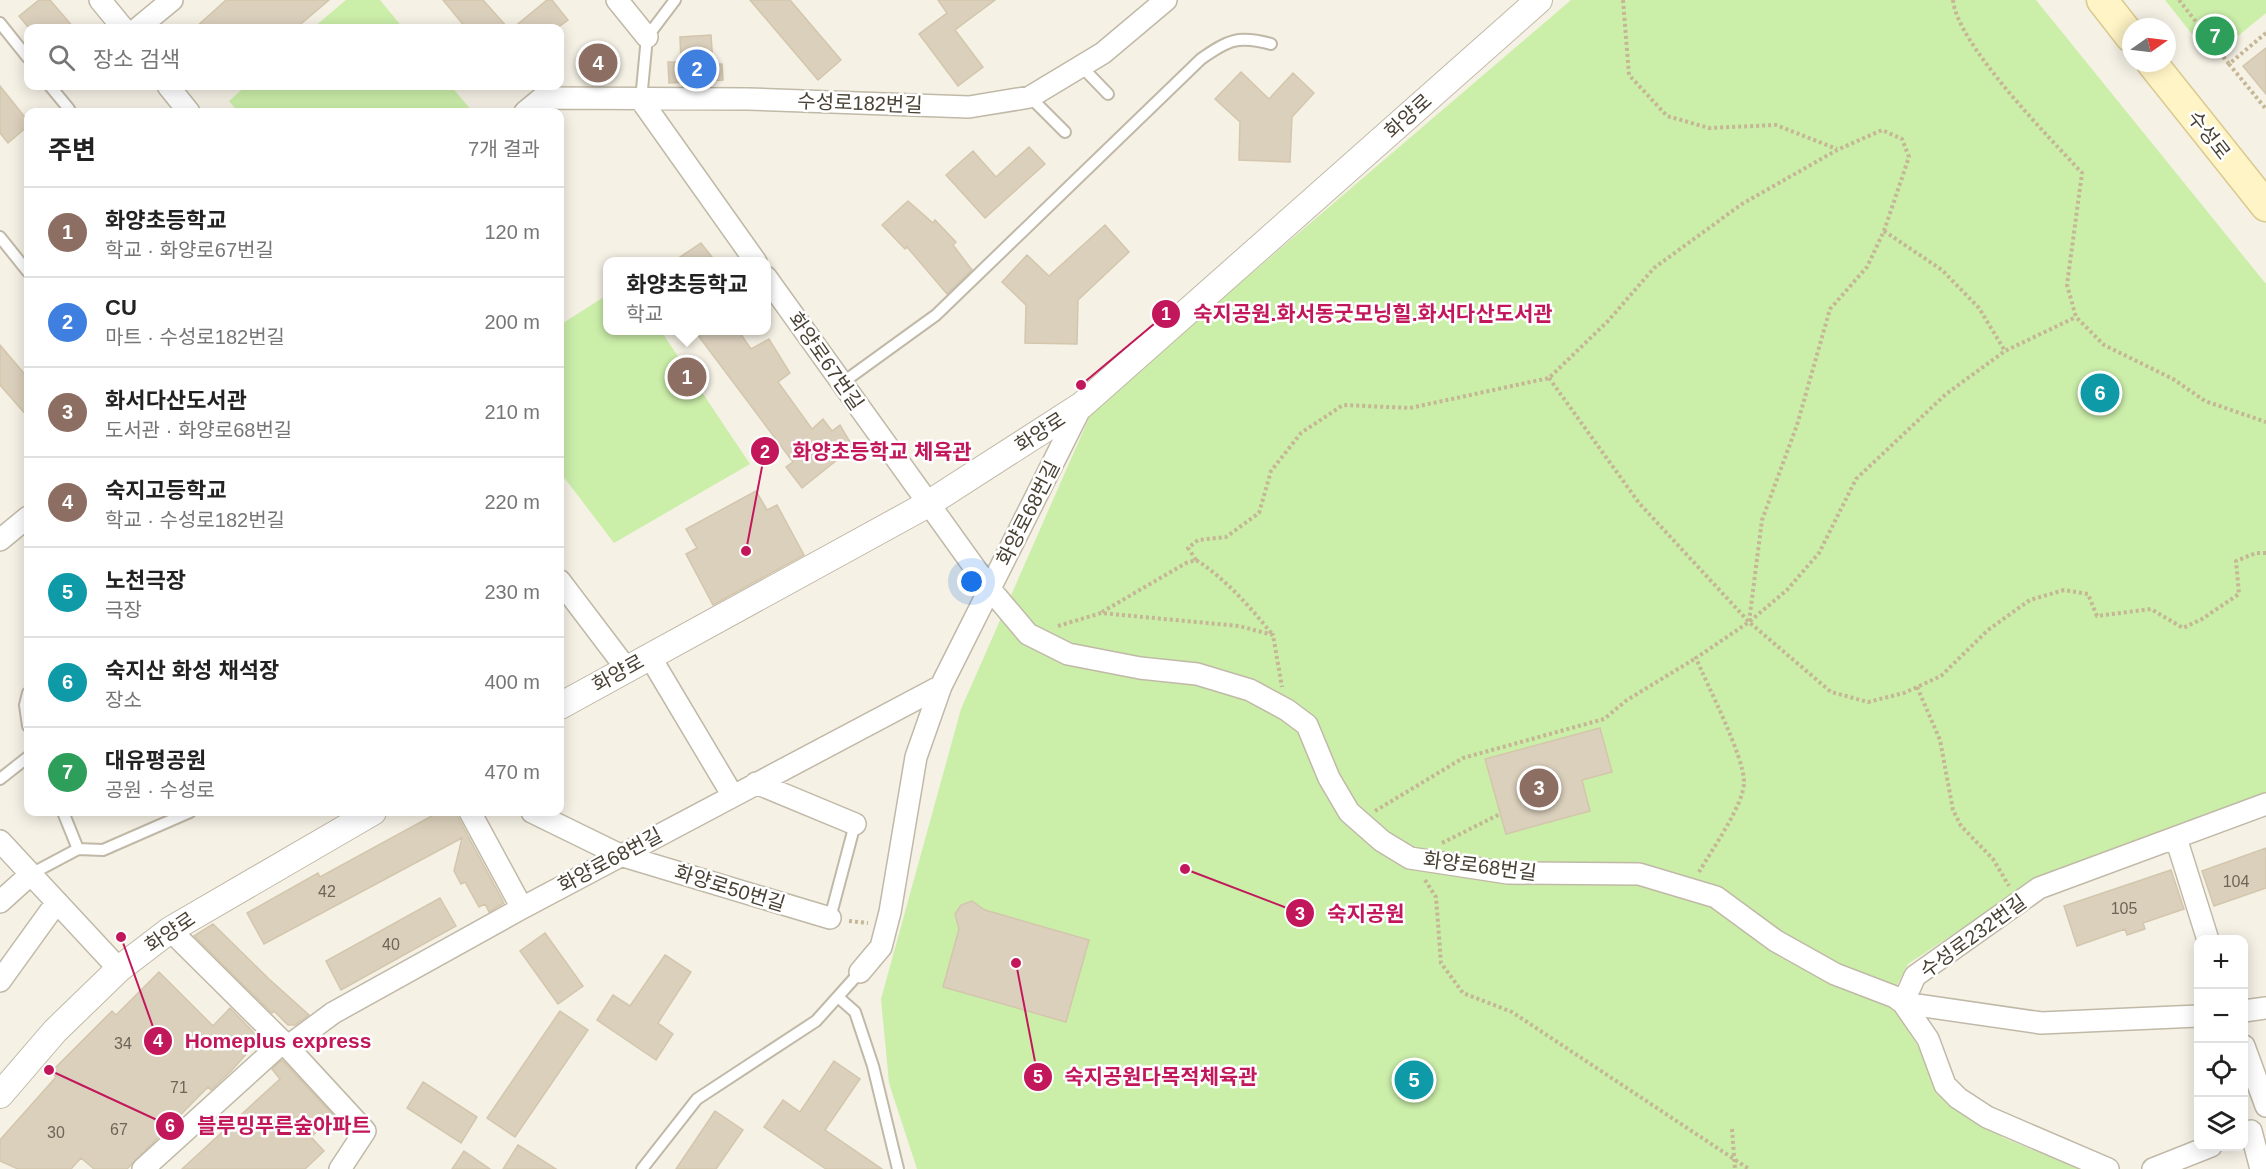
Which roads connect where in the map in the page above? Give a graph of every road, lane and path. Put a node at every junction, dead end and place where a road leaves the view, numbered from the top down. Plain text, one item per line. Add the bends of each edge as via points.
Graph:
1 (100, 0) edge
2 (172, 0) edge
3 (617, 0) edge
4 (675, 0) edge
5 (1166, 0) edge
6 (1539, 0) edge
7 (1623, 0) edge
8 (2179, 0) edge
9 (1953, 1) edge
10 (2106, 1) edge
11 (0, 23) edge
12 (120, 24) edge
13 (143, 24) edge
14 (2122, 24) edge
15 (2266, 33) edge
16 (647, 37) junction
17 (1271, 44) dead end
18 (24, 53) edge
19 (2229, 64) junction
20 (1081, 66) junction
21 (2159, 72) edge
22 (53, 90) edge
23 (171, 90) edge
24 (1108, 93) dead end
25 (1030, 97) junction
26 (641, 100) junction
27 (68, 108) edge
28 (186, 108) edge
29 (530, 108) edge
30 (2266, 109) edge
31 (1065, 132) dead end
32 (1838, 150) junction
33 (2266, 206) edge
34 (1884, 231) junction
35 (0, 237) edge
36 (753, 257) edge
37 (24, 267) edge
38 (771, 284) edge
39 (2076, 317) junction
40 (2005, 351) junction
41 (1549, 378) junction
42 (842, 383) junction
43 (1082, 405) junction
44 (2266, 422) edge
45 (928, 504) junction
46 (24, 520) edge
47 (0, 540) edge
48 (2266, 553) edge
49 (1196, 560) junction
50 (564, 586) edge
51 (990, 589) junction
52 (1101, 613) junction
53 (1749, 622) junction
54 (1028, 634) junction
55 (1273, 635) junction
56 (649, 655) junction
57 (1696, 658) junction
58 (626, 668) junction
59 (940, 686) junction
60 (1917, 687) junction
61 (564, 704) edge
62 (1287, 710) junction
63 (24, 760) edge
64 (0, 779) edge
65 (756, 783) junction
66 (733, 796) junction
67 (2266, 804) edge
68 (1500, 814) dead end
69 (65, 816) edge
70 (181, 816) edge
71 (366, 816) edge
72 (472, 816) edge
73 (540, 816) edge
74 (1359, 821) junction
75 (855, 824) joint
76 (2176, 838) junction
77 (0, 841) edge
78 (78, 849) junction
79 (620, 855) junction
80 (1410, 858) junction
81 (31, 874) junction
82 (1689, 888) junction
83 (0, 902) edge
84 (57, 902) junction
85 (2018, 903) junction
86 (522, 908) junction
87 (830, 918) junction
88 (887, 925) junction
89 (170, 930) junction
90 (2207, 935) edge
91 (119, 969) junction
92 (860, 972) joint
93 (0, 981) edge
94 (838, 997) junction
95 (1904, 1004) junction
96 (2266, 1008) edge
97 (2248, 1010) edge
98 (2194, 1016) edge
99 (285, 1045) junction
100 (2248, 1057) edge
101 (3, 1083) edge
102 (2266, 1106) edge
103 (1732, 1129) dead end
104 (2254, 1132) edge
105 (2198, 1151) edge
106 (1732, 1158) junction
107 (143, 1169) edge
108 (340, 1169) edge
109 (642, 1169) edge
110 (898, 1169) edge
111 (1735, 1169) edge
112 (1749, 1169) edge
113 (2108, 1169) edge
114 (2153, 1169) edge
115 (2261, 1169) edge

1 - 12 street
2 - 13 street
3 - 16 street
4 - 16 lane
5 - 20 street, 수성로182번길 via 1103,53
6 - 43 street, 화양로
7 - 32 path via 1629,75 1667,116 1709,128 1776,125
8 - 19 path
9 - 39 path via 1965,36 2082,172 2067,285
10 - 14 main road
11 - 18 lane
15 - 19 path
16 - 26 lane
17 - 42 lane via 1240,39 1224,43 1201,59 936,315
19 - 30 path
20 - 24 lane
20 - 25 street, 수성로182번길
21 - 33 main road, 수성로
22 - 27 lane
23 - 28 street
25 - 26 street, 수성로182번길 via 969,108 748,99
25 - 31 lane
26 - 29 street, 수성로182번길 via 542,98
26 - 36 street
32 - 34 path via 1882,130 1902,139 1909,157
32 - 41 path via 1742,204 1654,268 1608,321
34 - 40 path via 1942,270 1979,308
34 - 53 path via 1867,267 1830,309 1797,425 1762,520
35 - 37 lane
38 - 42 street, 화양로67번길
39 - 40 path
39 - 44 path via 2104,345 2173,379 2205,401
40 - 53 path via 1946,394 1856,479 1819,553 1787,590
41 - 49 path via 1410,408 1343,405 1301,433 1271,471 1259,513 1226,537 1198,540 1188,549
41 - 53 path via 1639,503
42 - 45 street, 화양로67번길
43 - 45 street, 화양로
43 - 51 street, 화양로68번길
45 - 51 street, 화양로68번길
45 - 56 street, 화양로
46 - 47 street
48 - 60 path via 2236,561 2239,594 2183,628 2151,609 2097,616 2088,594 2064,590 2030,600 1988,630 1941,676
49 - 52 path
49 - 55 path via 1246,603
50 - 58 street
51 - 54 street, 화양로68번길
51 - 59 street, 화양로68번길
52 - 54 path
52 - 55 path via 1239,626
53 - 57 path
53 - 60 path via 1831,692 1868,702
54 - 62 street, 화양로68번길 via 1068,654 1197,674 1250,690
55 - 62 path
56 - 58 street, 화양로
56 - 66 street
57 - 74 path via 1604,719 1463,758
57 - 82 path via 1738,758 1744,783 1734,813
58 - 61 street, 화양로
59 - 65 street, 화양로68번길
59 - 88 street, 화양로68번길 via 916,756
60 - 85 path via 1940,740 1953,810 1961,825 1993,859
62 - 74 street, 화양로68번길 via 1307,725 1329,778 1349,812
63 - 64 lane
65 - 66 street, 화양로68번길
65 - 75 street
66 - 79 street, 화양로68번길
67 - 76 street, 수성로232번길
68 - 80 path
69 - 78 lane
70 - 78 lane via 103,850
71 - 89 street, 화양로
72 - 86 street
73 - 79 street, 화양로50번길
74 - 80 street, 화양로68번길
75 - 87 lane
76 - 85 street, 수성로232번길 via 2039,888
76 - 90 street
77 - 81 street
78 - 81 lane
79 - 86 street, 화양로68번길
79 - 87 street, 화양로50번길
80 - 82 street, 화양로68번길 via 1508,873 1639,874
80 - 106 path via 1436,897 1441,963 1463,993 1512,1012
81 - 83 street
81 - 84 street
82 - 95 street, 화양로68번길 via 1716,897 1776,941 1834,974
84 - 91 street
84 - 93 street
85 - 95 street, 수성로232번길 via 1915,976
86 - 99 street, 화양로68번길 via 333,1013
87 - 88 path
88 - 92 street, 화양로68번길 via 880,947
89 - 91 street, 화양로
89 - 99 street
91 - 101 street, 화양로
92 - 94 lane
94 - 109 lane via 816,1021 697,1099
94 - 110 lane via 855,1012 873,1066
95 - 98 street, 수성로232번길 via 2041,1023
95 - 113 street via 1928,1039 1945,1085 1958,1098 1987,1117
96 - 97 street
99 - 107 street, 화양로68번길
99 - 108 street via 365,1131
100 - 102 street
103 - 106 path
104 - 115 street
105 - 114 street
106 - 111 path
106 - 112 path

